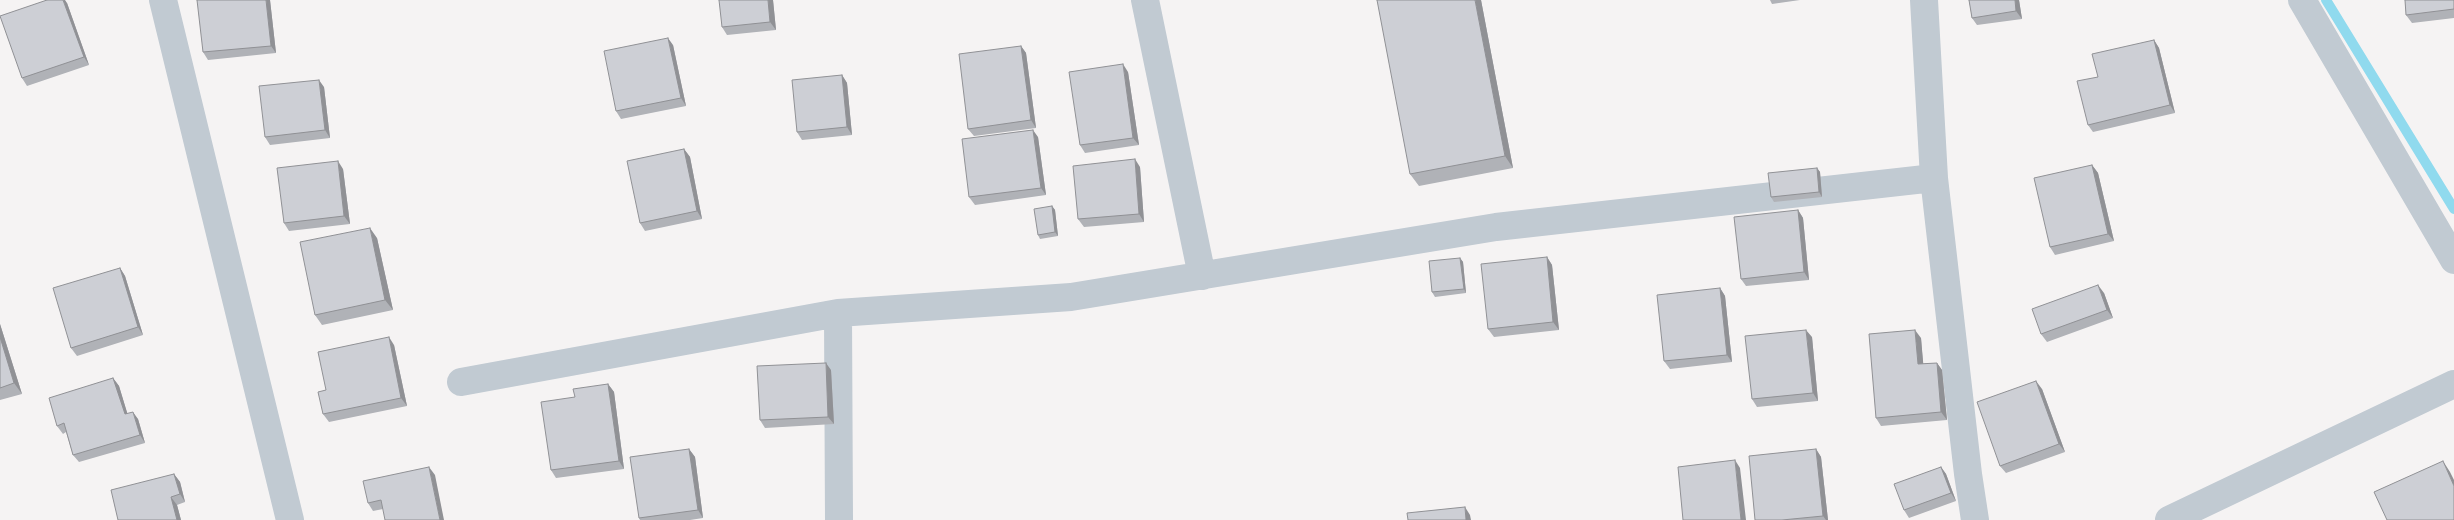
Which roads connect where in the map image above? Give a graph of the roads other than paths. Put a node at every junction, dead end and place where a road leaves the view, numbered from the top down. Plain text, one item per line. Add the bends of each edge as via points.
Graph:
1 (163, 0) edge
2 (1145, 0) edge
3 (1924, 0) edge
4 (2302, 0) edge
5 (1934, 178) junction
6 (2454, 260) edge
7 (1202, 276) junction
8 (838, 313) junction
9 (461, 382) dead end
10 (2454, 384) edge
11 (290, 520) edge
12 (839, 520) edge
13 (1975, 520) edge
14 (2169, 520) edge

1 - 11 street
2 - 7 street
3 - 5 street
4 - 6 street
5 - 7 street via 1496,227
5 - 13 street
7 - 8 street via 1071,297
8 - 9 street
8 - 12 street
10 - 14 street

